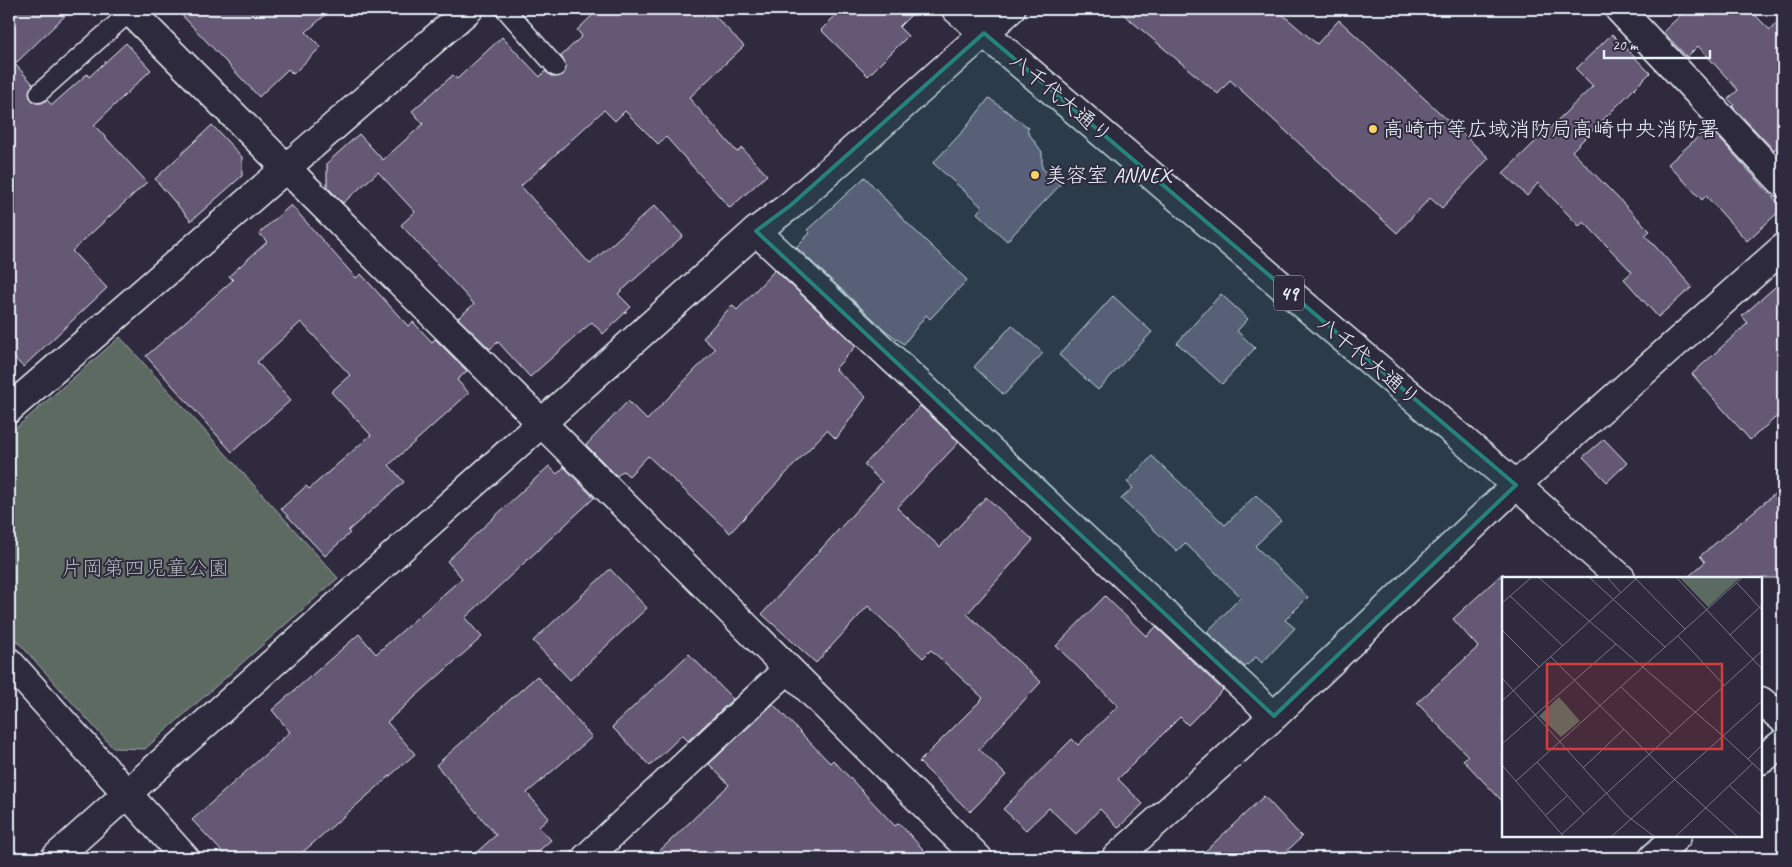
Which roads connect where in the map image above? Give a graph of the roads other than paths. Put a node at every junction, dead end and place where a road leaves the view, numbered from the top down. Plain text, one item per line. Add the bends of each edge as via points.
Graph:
1 (469, 9) edge
2 (505, 9) edge
3 (956, 9) edge
4 (1011, 9) edge
5 (1619, 9) edge
6 (130, 10) edge
7 (984, 33) junction
8 (556, 67) dead end
9 (39, 93) dead end
10 (287, 168) junction
11 (1783, 183) edge
12 (756, 231) junction
13 (1783, 248) edge
14 (9, 409) edge
15 (542, 423) junction
16 (1516, 485) junction
17 (1620, 577) edge
18 (9, 662) edge
19 (788, 669) junction
20 (1762, 702) edge
21 (1274, 716) junction
22 (1783, 719) edge
23 (1783, 743) edge
24 (1762, 759) edge
25 (127, 794) junction
26 (1677, 837) edge
27 (55, 858) edge
28 (185, 858) edge
29 (586, 858) edge
30 (978, 858) edge
31 (1116, 858) edge
32 (1653, 858) edge

1 - 10 street
2 - 8 lane
3 - 7 street, 八千代大通り / 49
4 - 7 street
5 - 11 street
6 - 9 lane
6 - 10 street
7 - 12 street via 791,205
7 - 16 street, 八千代大通り / 49
10 - 14 street
10 - 15 street
12 - 15 street
12 - 21 street
13 - 16 street
15 - 19 street
15 - 25 street
16 - 17 street, 八千代大通り / 49
16 - 21 street
18 - 25 street
19 - 29 street
19 - 30 street
20 - 22 street
21 - 31 street
23 - 24 street
25 - 27 street
25 - 28 street
26 - 32 street

